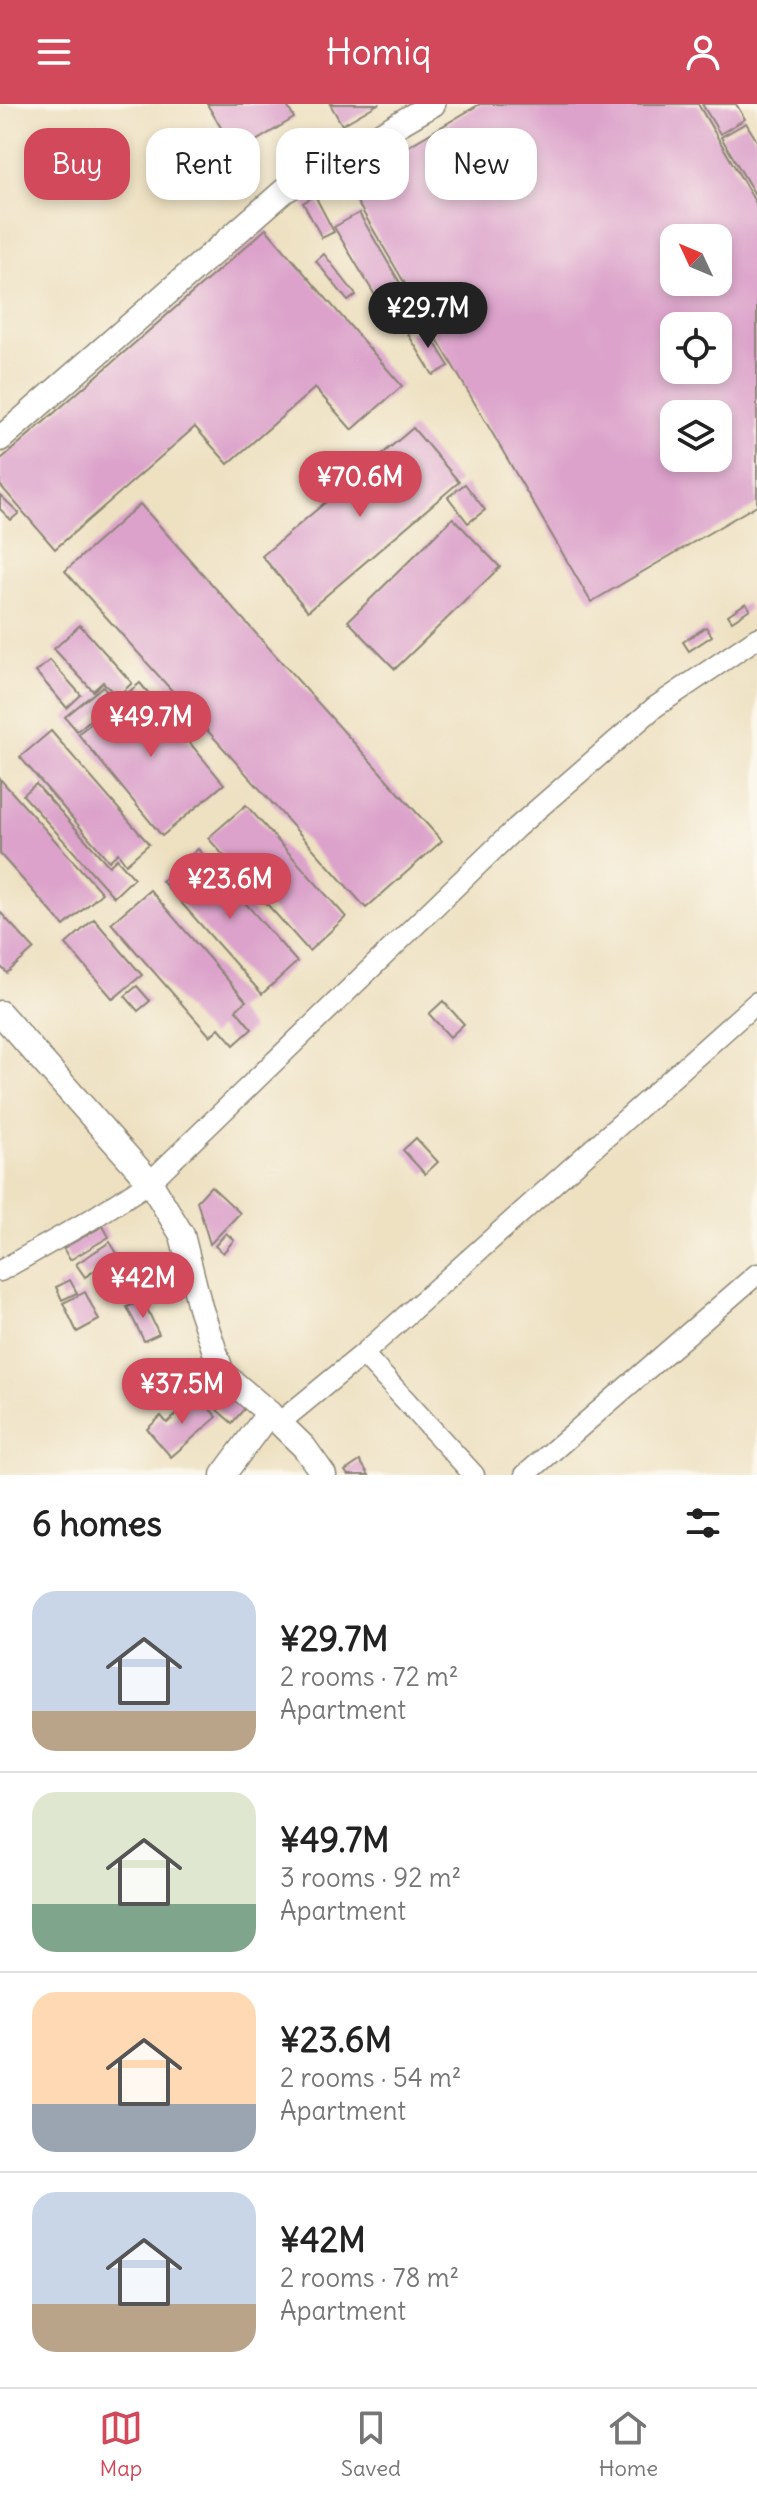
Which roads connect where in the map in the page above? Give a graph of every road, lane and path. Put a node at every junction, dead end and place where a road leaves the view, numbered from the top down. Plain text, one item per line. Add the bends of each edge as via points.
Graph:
1 (433, 104) edge
2 (0, 439) edge
3 (757, 638) edge
4 (757, 1002) edge
5 (0, 1013) edge
6 (150, 1182) junction
7 (0, 1271) edge
8 (757, 1274) edge
9 (363, 1354) junction
10 (274, 1418) junction
11 (223, 1475) edge
12 (324, 1475) edge
13 (474, 1475) edge
14 (525, 1475) edge

1 - 2 street via 284,191
3 - 6 street via 655,707 516,828
4 - 9 street
5 - 6 street
6 - 7 street
6 - 10 street via 182,1235 222,1373
8 - 14 street
9 - 10 street
9 - 13 street
10 - 11 street
10 - 12 street

